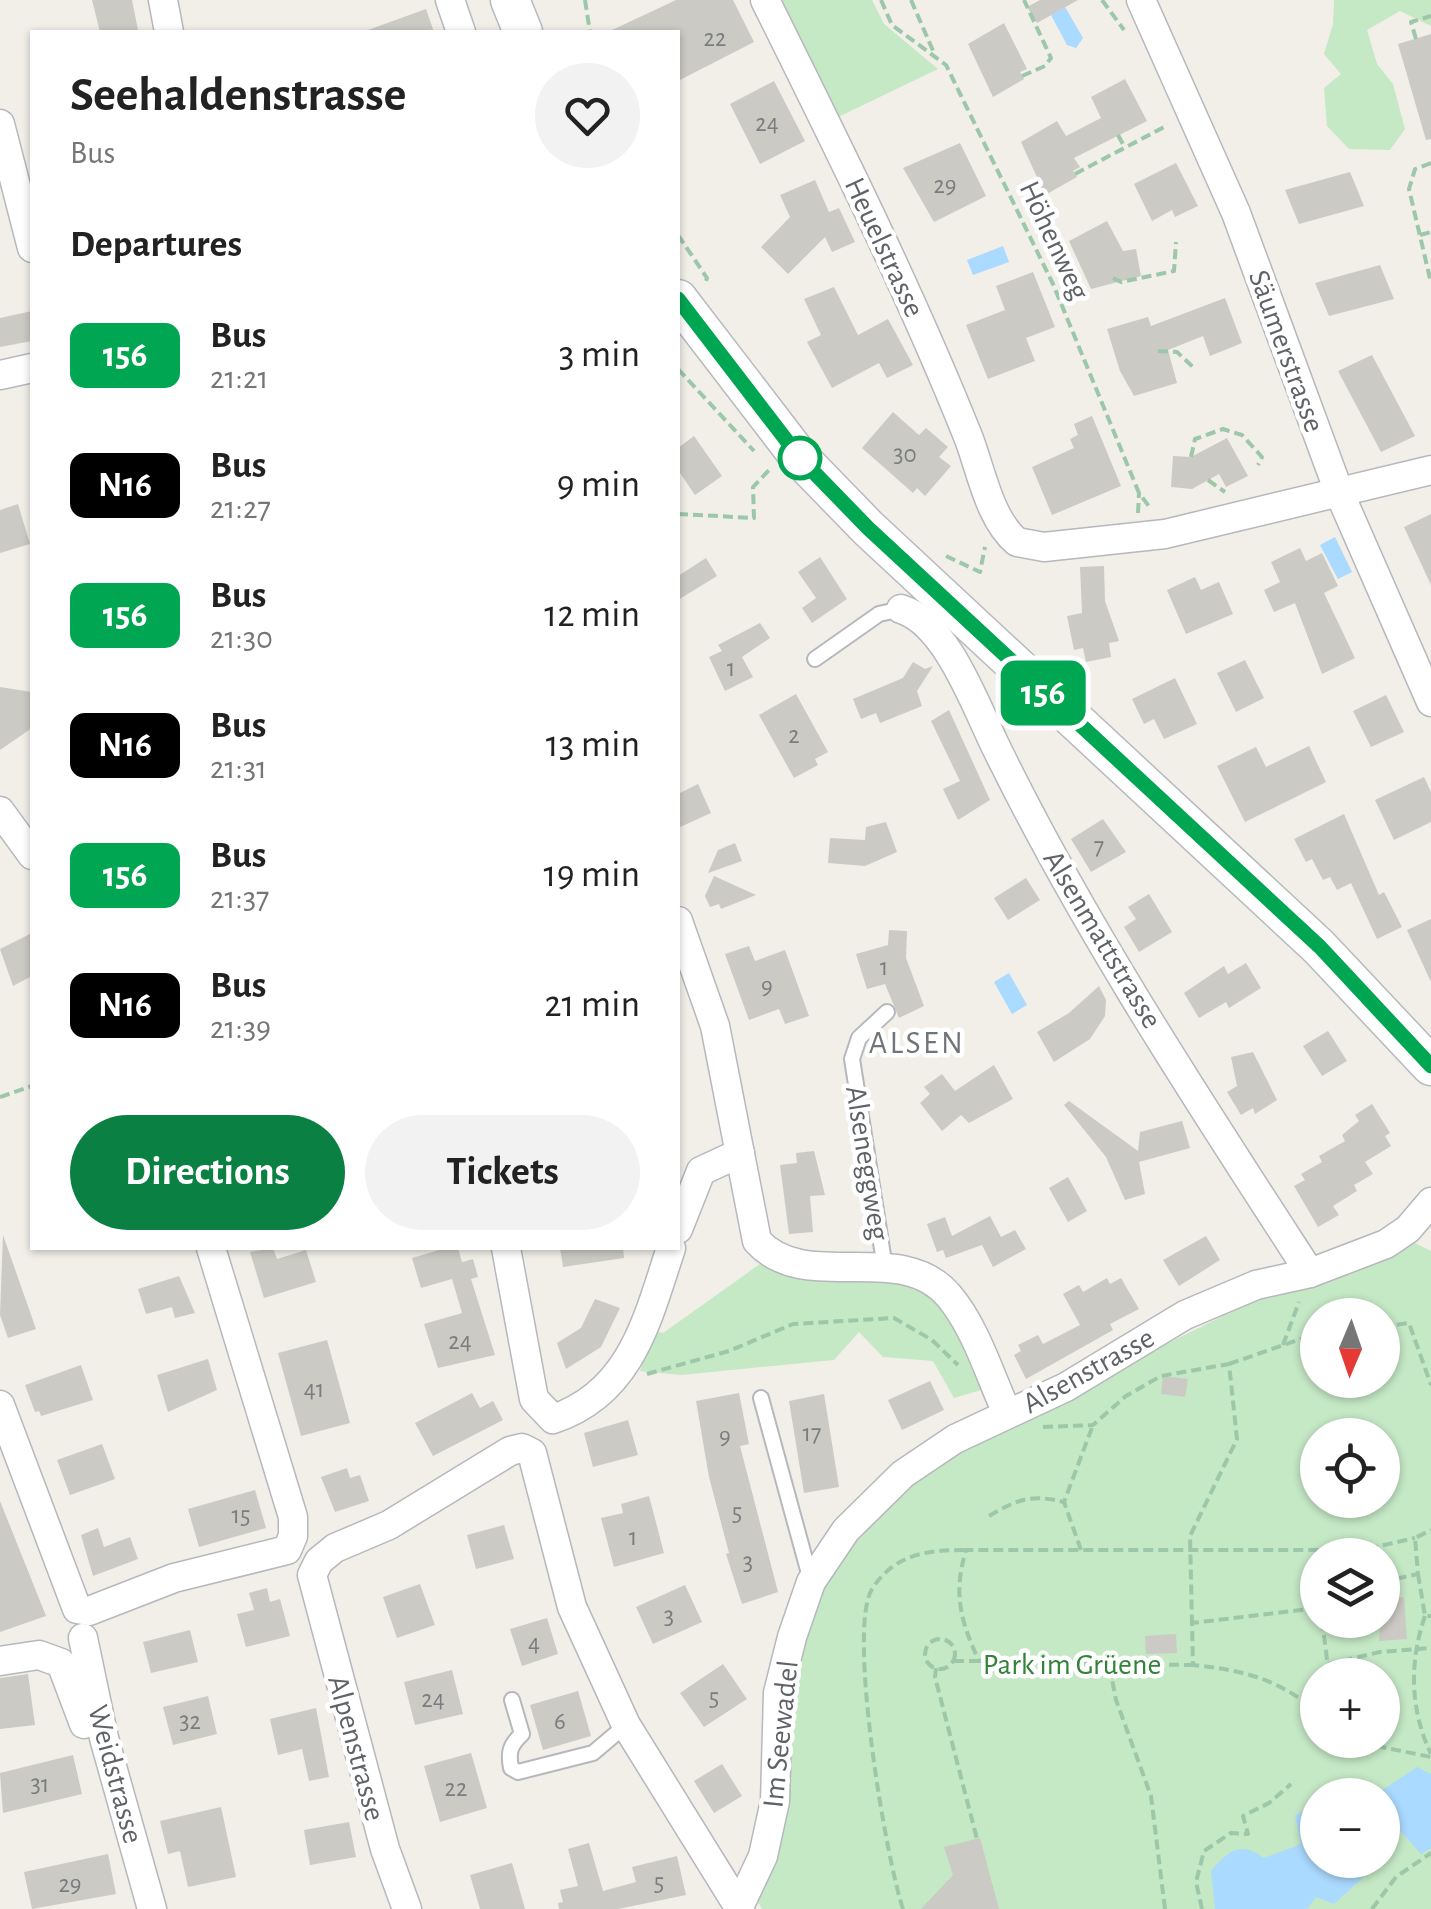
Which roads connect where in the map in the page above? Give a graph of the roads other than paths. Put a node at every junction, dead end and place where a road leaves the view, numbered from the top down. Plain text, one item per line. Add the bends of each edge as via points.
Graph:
1 (163, 0) edge
2 (450, 0) edge
3 (510, 0) edge
4 (765, 0) edge
5 (1141, 0) edge
6 (169, 30) edge
7 (461, 30) edge
8 (522, 30) edge
9 (0, 124) edge
10 (30, 240) edge
11 (692, 289) edge
12 (30, 368) edge
13 (0, 375) edge
14 (1431, 470) edge
15 (1340, 492) junction
16 (901, 609) joint
17 (815, 659) dead end
18 (1431, 702) edge
19 (0, 810) edge
20 (30, 853) edge
21 (680, 927) edge
22 (887, 1012) dead end
23 (1431, 1066) edge
24 (740, 1153) junction
25 (1431, 1202) edge
26 (680, 1223) edge
27 (212, 1250) edge
28 (506, 1250) edge
29 (670, 1250) edge
30 (885, 1268) junction
31 (1310, 1272) junction
32 (761, 1398) dead end
33 (0, 1405) edge
34 (1007, 1414) junction
35 (811, 1582) junction
36 (83, 1638) dead end
37 (0, 1662) edge
38 (512, 1700) dead end
39 (626, 1725) junction
40 (104, 1738) junction
41 (403, 1899) edge
42 (738, 1908) edge
43 (152, 1909) edge
44 (421, 1909) edge

1 - 6 street
2 - 7 street
3 - 8 main road
4 - 15 street, Heuelstrasse via 871,212 992,500 1017,542 1044,547 1180,532
5 - 15 street, Säumerstrasse via 1236,213
9 - 10 street
11 - 23 main road via 800,458 1320,947
12 - 13 street
14 - 15 street, Heuelstrasse
15 - 18 street, Säumerstrasse
16 - 17 lane via 879,614
16 - 31 street, Alsenmattstrasse via 953,660 1032,820
19 - 20 street
21 - 24 street via 715,1026
22 - 30 lane, Alseneggweg via 859,1038 852,1059
24 - 26 street via 701,1172
24 - 30 street, Alsenstrasse via 752,1226 768,1254 792,1264
25 - 31 street, Alsenstrasse via 1386,1244
27 - 33 street via 293,1517 286,1550 174,1578 89,1610 77,1608
28 - 29 street via 534,1399 554,1419 611,1384 636,1352
30 - 34 street, Alsenstrasse via 928,1279 948,1294
31 - 34 street, Alsenstrasse via 1216,1301
32 - 35 lane
34 - 35 street, Im Seewadel via 903,1474 846,1530
35 - 42 street, Im Seewadel via 778,1693 775,1801 762,1856
36 - 40 street, Weidstrasse
37 - 40 street via 39,1654 61,1663 85,1726 92,1737
38 - 39 lane via 522,1734 508,1756 518,1772 593,1753
39 - 41 street, Alpenstrasse via 572,1607 532,1454 510,1451 388,1525 335,1548 315,1567 312,1585
39 - 42 street
40 - 43 street, Weidstrasse
41 - 44 street

